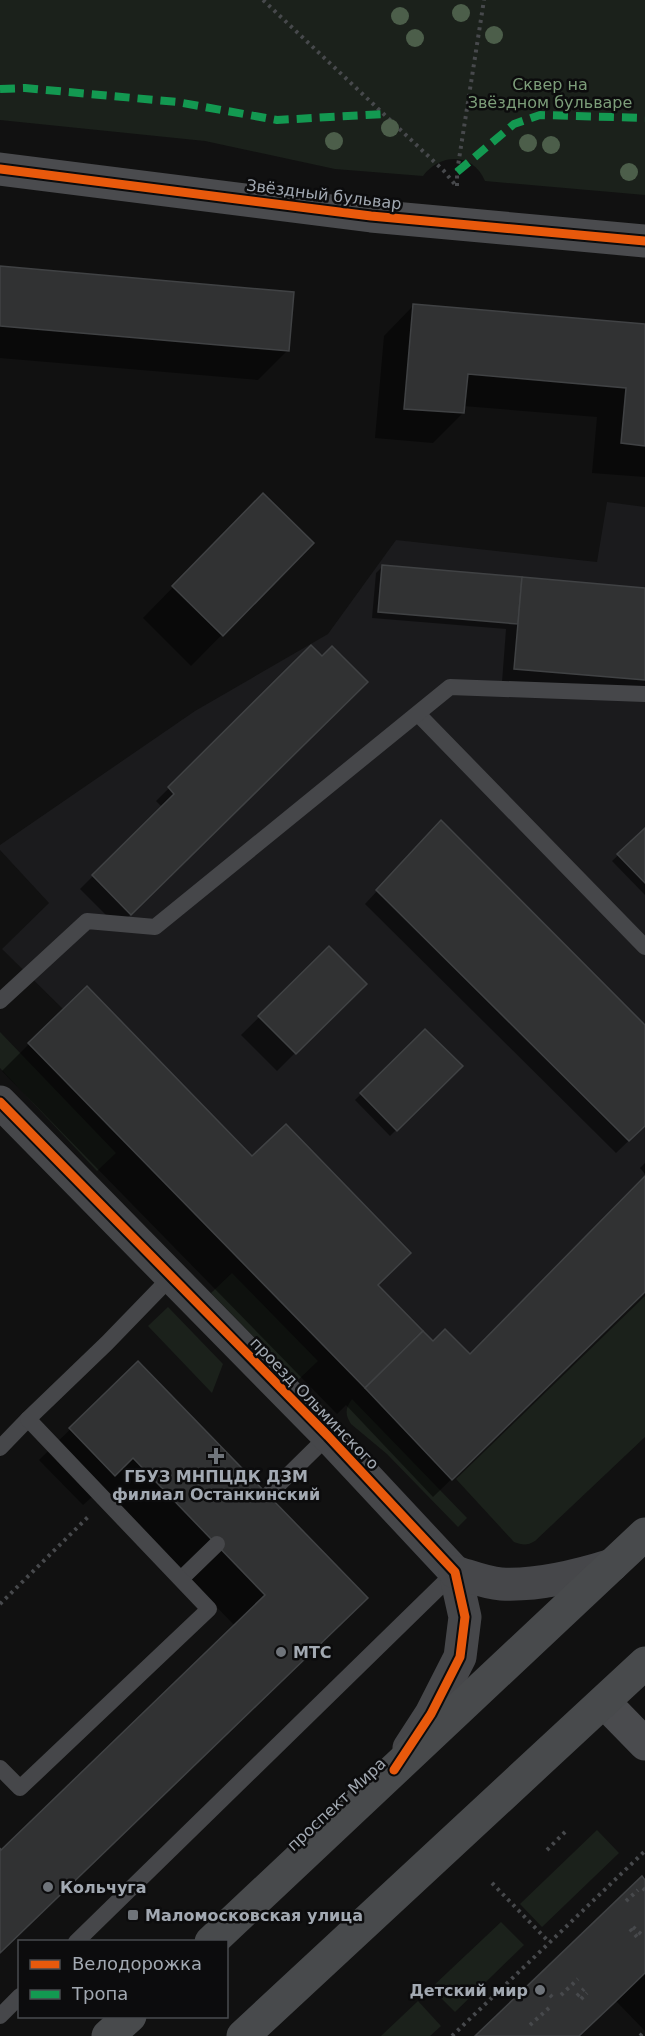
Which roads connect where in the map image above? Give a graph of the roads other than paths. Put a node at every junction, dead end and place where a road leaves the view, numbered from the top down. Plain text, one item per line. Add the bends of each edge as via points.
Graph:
1 (0, 169) edge
2 (645, 241) edge
3 (645, 694) edge
4 (418, 714) junction
5 (645, 947) edge
6 (0, 1001) edge
7 (0, 1102) edge
8 (170, 1278) junction
9 (28, 1419) junction
10 (328, 1436) junction
11 (0, 1448) edge
12 (268, 1495) dead end
13 (645, 1534) edge
14 (217, 1544) dead end
15 (612, 1565) junction
16 (455, 1572) junction
17 (182, 1578) junction
18 (645, 1662) edge
19 (604, 1701) junction
20 (645, 1744) edge
21 (0, 1768) edge
22 (394, 1770) junction
23 (77, 1940) edge
24 (212, 1940) edge
25 (18, 1998) edge
26 (0, 2016) edge
27 (128, 2018) edge
28 (108, 2036) edge
29 (243, 2036) edge

1 - 2 street, Звёздный бульвар via 371,216
3 - 4 lane via 450,687
4 - 5 lane
4 - 6 lane via 155,927 87,921
7 - 8 street, проезд Ольминского
8 - 9 lane
8 - 10 street, проезд Ольминского
9 - 11 lane
9 - 17 lane
10 - 12 lane
10 - 16 street, проезд Ольминского
13 - 15 main road, проспект Мира
14 - 17 lane
15 - 16 street via 574,1577 499,1584
15 - 22 main road, проспект Мира
16 - 22 street via 465,1617 460,1657 431,1714
16 - 23 lane
17 - 21 lane via 209,1608 20,1788
18 - 19 main road
19 - 20 street
19 - 29 main road
22 - 24 main road, проспект Мира
25 - 26 lane
27 - 28 main road

